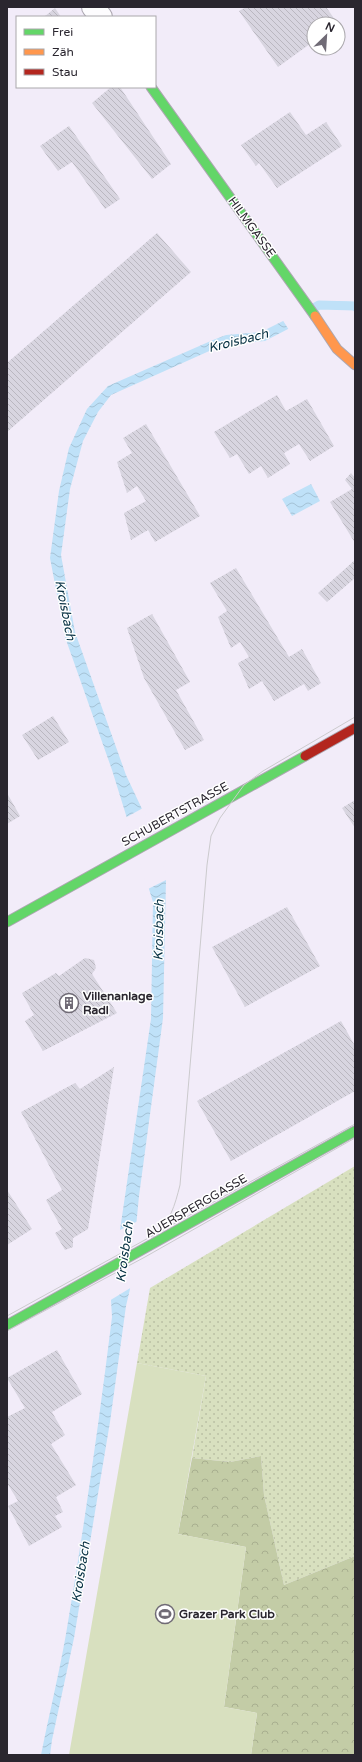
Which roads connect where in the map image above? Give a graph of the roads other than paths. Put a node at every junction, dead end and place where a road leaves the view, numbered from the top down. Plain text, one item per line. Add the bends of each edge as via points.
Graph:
1 (94, 7) edge
2 (100, 16) edge
3 (152, 88) edge
4 (355, 365) edge
5 (355, 728) edge
6 (7, 922) edge
7 (355, 1131) edge
8 (7, 1325) edge

1 - 2 street
3 - 4 street, HILMGASSE via 337,349
5 - 6 street, SCHUBERTSTRASSE
7 - 8 street, AUERSPERGGASSE

